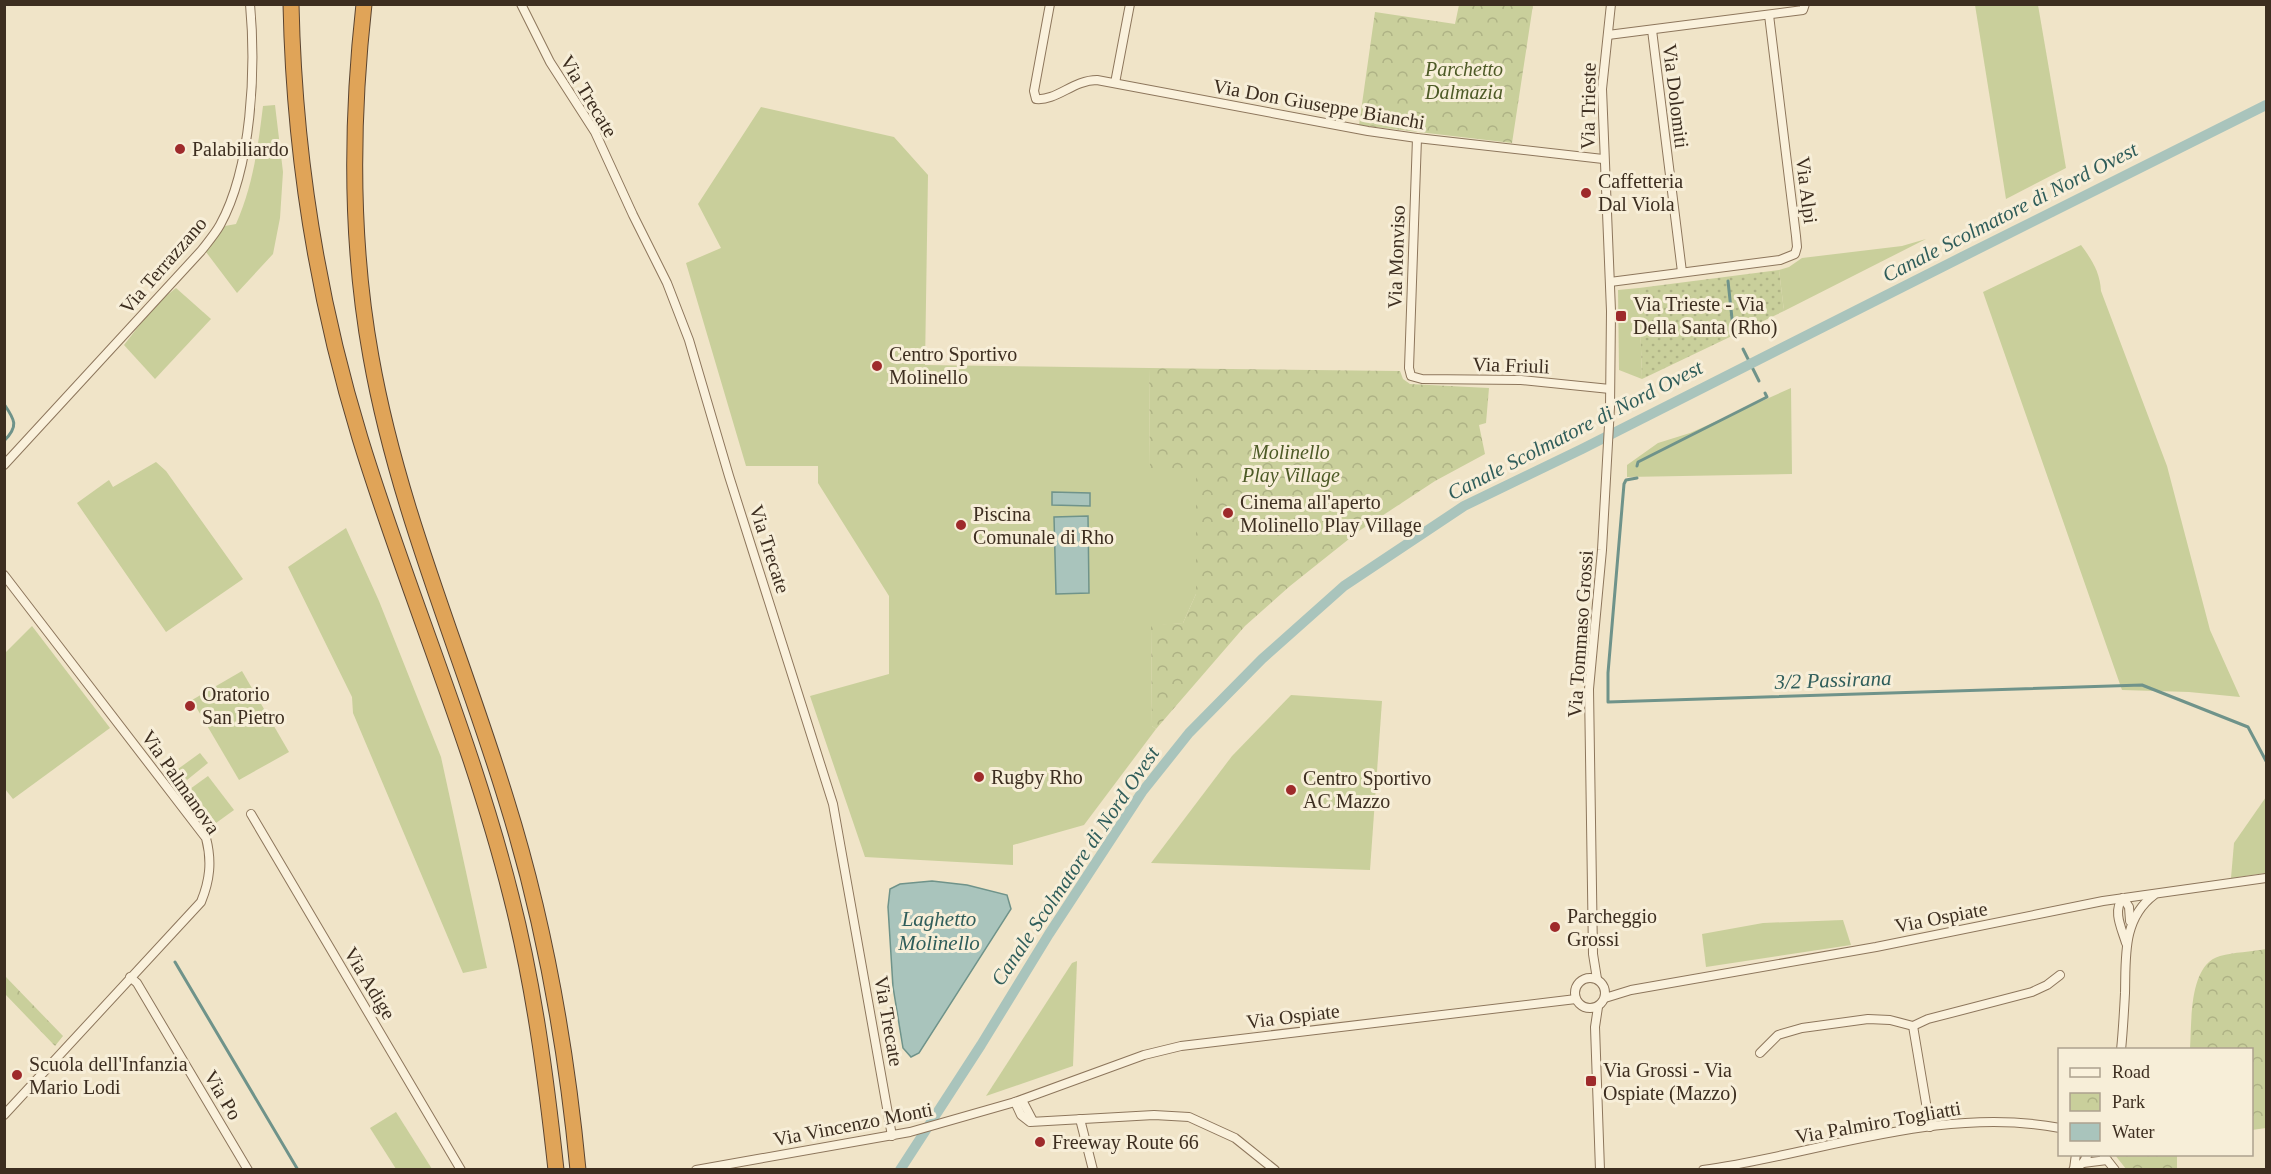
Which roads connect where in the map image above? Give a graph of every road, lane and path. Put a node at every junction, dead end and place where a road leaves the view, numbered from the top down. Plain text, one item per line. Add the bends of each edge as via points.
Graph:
1 (250, 4) edge
2 (291, 4) edge
3 (364, 4) edge
4 (521, 4) edge
5 (1050, 4) edge
6 (1130, 4) edge
7 (1611, 4) edge
8 (1804, 7) edge
9 (1769, 15) junction
10 (1652, 30) junction
11 (1608, 34) junction
12 (1115, 83) junction
13 (1417, 138) junction
14 (1603, 159) junction
15 (1682, 272) junction
16 (1610, 282) junction
17 (1411, 376) joint
18 (1610, 389) junction
19 (4, 465) edge
20 (4, 575) edge
21 (251, 814) dead end
22 (2266, 878) edge
23 (2157, 893) junction
24 (2123, 898) junction
25 (2130, 927) junction
26 (2126, 944) junction
27 (2060, 975) dead end
28 (130, 976) junction
29 (1592, 979) junction
30 (1605, 994) junction
31 (1576, 999) junction
32 (1598, 1007) junction
33 (1587, 1008) junction
34 (1913, 1026) junction
35 (1594, 1027) junction
36 (2121, 1048) edge
37 (1760, 1053) dead end
38 (1018, 1101) junction
39 (4, 1115) edge
40 (1080, 1119) junction
41 (1930, 1127) junction
42 (2058, 1128) edge
43 (892, 1136) junction
44 (2087, 1156) edge
45 (2105, 1157) edge
46 (2083, 1163) junction
47 (2074, 1169) edge
48 (248, 1170) edge
49 (461, 1170) edge
50 (556, 1170) edge
51 (578, 1170) edge
52 (696, 1170) edge
53 (1093, 1170) edge
54 (1275, 1170) edge
55 (1600, 1170) edge
56 (1702, 1170) edge
57 (2115, 1170) edge

1 - 19 street, Via Terrazzano via 252,70 248,123 233,192 219,226
2 - 50 highway via 295,96 324,307 360,439 470,759 511,896 538,1028
3 - 51 highway via 354,156 359,277 370,356 413,526 506,798 532,890 555,1000
4 - 43 street, Via Trecate via 550,62 595,132 667,283 691,348 833,804
5 - 12 street, Via Don Giuseppe Bianchi via 1035,98 1042,100 1089,80
6 - 12 street
7 - 11 street, Via Trieste
8 - 9 street
9 - 10 street
9 - 15 street, Via Alpi via 1796,236 1795,255
10 - 11 street
10 - 15 street, Via Dolomiti
11 - 14 street, Via Trieste via 1602,88
12 - 13 street, Via Don Giuseppe Bianchi
13 - 14 street, Via Don Giuseppe Bianchi
13 - 17 street, Via Monviso
14 - 16 street, Via Trieste
15 - 16 street
16 - 18 street, Via Trieste
17 - 18 street, Via Friuli
18 - 29 street, Via Tommaso Grossi via 1589,689
20 - 28 street, Via Palmanova via 206,838 210,873 201,902
21 - 49 street, Via Adige
22 - 23 street, Via Ospiate
23 - 24 street, Via Ospiate
23 - 25 street via 2139,909
24 - 25 street via 2129,907
24 - 26 street via 2118,915
24 - 30 street, Via Ospiate via 1876,947
25 - 26 street
26 - 36 street
27 - 34 street via 2032,992 1928,1018
28 - 39 street, Via Palmanova
28 - 48 street, Via Po
29 - 30 street via 1602,983
29 - 31 street via 1576,986
30 - 32 street
31 - 33 street
31 - 38 street, Via Ospiate via 1181,1046 1144,1055
32 - 33 street
32 - 35 street
33 - 35 street
34 - 37 street via 1868,1019 1802,1028 1778,1035
34 - 41 street
35 - 55 street
38 - 40 street via 1025,1120
38 - 43 street, Via Vincenzo Monti
40 - 53 street
40 - 54 street via 1189,1117 1235,1138
41 - 42 street, Via Palmiro Togliatti via 1981,1122
41 - 56 street, Via Palmiro Togliatti
43 - 52 street, Via Vincenzo Monti
44 - 46 street
45 - 46 street
45 - 57 street
46 - 47 street

